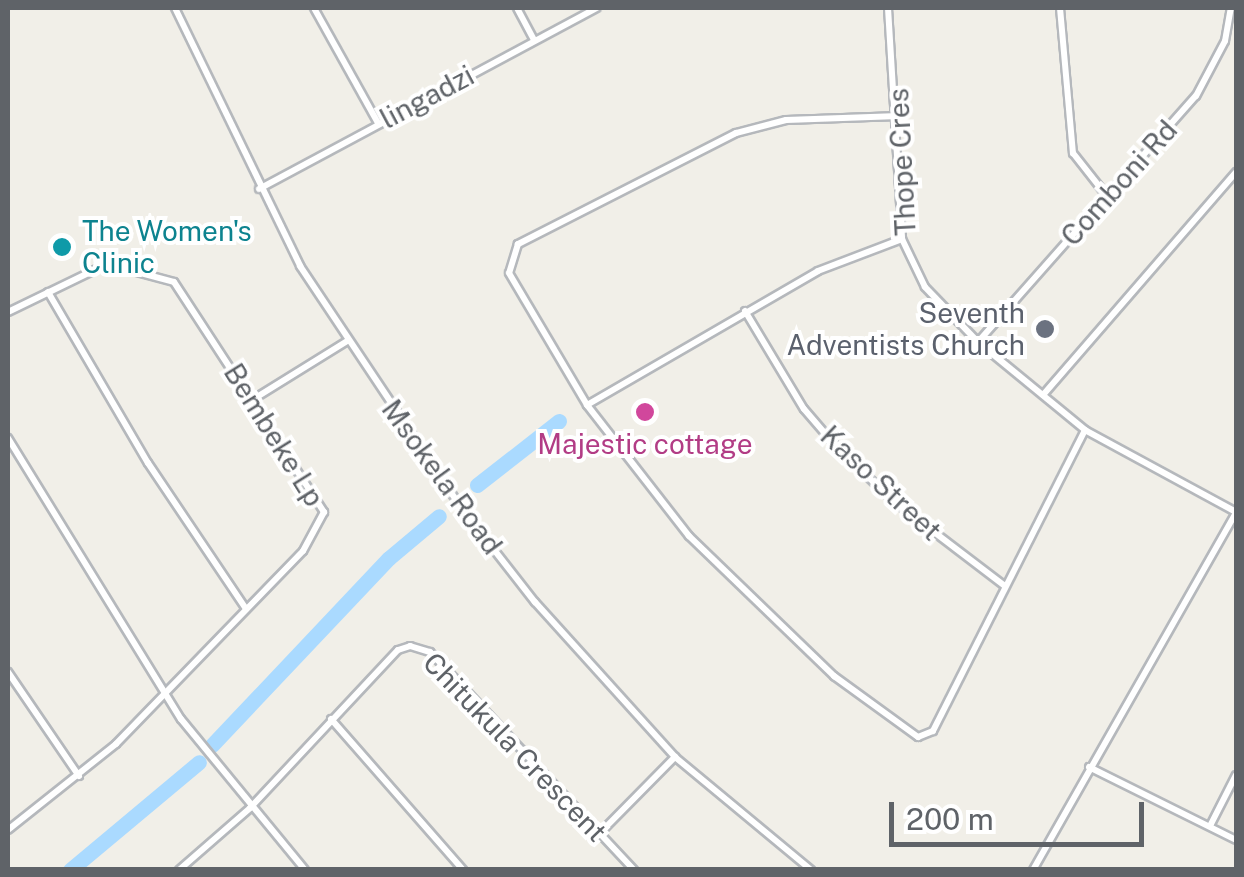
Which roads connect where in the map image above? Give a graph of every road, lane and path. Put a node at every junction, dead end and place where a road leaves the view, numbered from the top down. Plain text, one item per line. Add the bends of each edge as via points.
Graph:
1 (175, 8) edge
2 (314, 8) edge
3 (517, 8) edge
4 (596, 8) edge
5 (888, 8) edge
6 (1060, 8) edge
7 (1232, 8) edge
8 (534, 40) junction
9 (899, 116) junction
10 (378, 123) junction
11 (1236, 172) edge
12 (258, 189) junction
13 (1106, 195) junction
14 (902, 239) junction
15 (48, 292) junction
16 (745, 311) junction
17 (8, 312) edge
18 (346, 340) junction
19 (978, 342) junction
20 (1043, 395) junction
21 (252, 400) junction
22 (587, 405) junction
23 (1085, 430) junction
24 (8, 438) edge
25 (1236, 512) edge
26 (1005, 586) junction
27 (246, 609) junction
28 (8, 672) edge
29 (165, 692) junction
30 (331, 719) junction
31 (675, 756) junction
32 (1089, 767) junction
33 (79, 776) junction
34 (1236, 776) edge
35 (250, 808) junction
36 (1210, 826) junction
37 (8, 830) edge
38 (598, 835) junction
39 (1236, 840) edge
40 (179, 870) edge
41 (306, 870) edge
42 (463, 870) edge
43 (634, 870) edge
44 (811, 870) edge
45 (1032, 870) edge

1 - 12 street, Msokela Road
2 - 10 street
3 - 8 street
4 - 8 street, lingadzi
5 - 9 street, Thope Cres
6 - 13 street via 1074,153
7 - 13 street, Comboni Rd via 1205,84
8 - 10 street, lingadzi
9 - 14 street, Thope Cres
9 - 22 street via 786,120 736,133 518,244 508,260 518,290
10 - 12 street, lingadzi
11 - 20 street
12 - 18 street, Msokela Road
13 - 19 street, Comboni Rd
14 - 16 street via 818,271
14 - 19 street, Thope Cres via 936,302
15 - 17 street, Bembeke Lp
15 - 21 street, Bembeke Lp via 107,264 174,282
15 - 27 street via 148,463
16 - 22 street
16 - 26 street, Kaso Street via 804,409 834,445 906,511
18 - 21 street
18 - 31 street, Msokela Road via 516,578
19 - 20 street, Thope Cres
20 - 23 street, Thope Cres
21 - 27 street, Bembeke Lp via 324,512 317,534
22 - 26 street via 644,483 743,590 834,676 910,735 926,736
23 - 25 street, Thope Cres
23 - 26 street
24 - 29 street
25 - 32 street
27 - 29 street, Bembeke Lp
28 - 33 street
29 - 33 street, Bembeke Lp
29 - 35 street
30 - 35 street, Chitukula Crescent
30 - 38 street, Chitukula Crescent via 398,650 424,649
30 - 42 street
31 - 38 street
31 - 44 street, Msokela Road
32 - 36 street
32 - 45 street
33 - 37 street, Bembeke Lp
34 - 36 street
35 - 40 street, Chitukula Crescent
35 - 41 street
36 - 39 street
38 - 43 street, Chitukula Crescent

